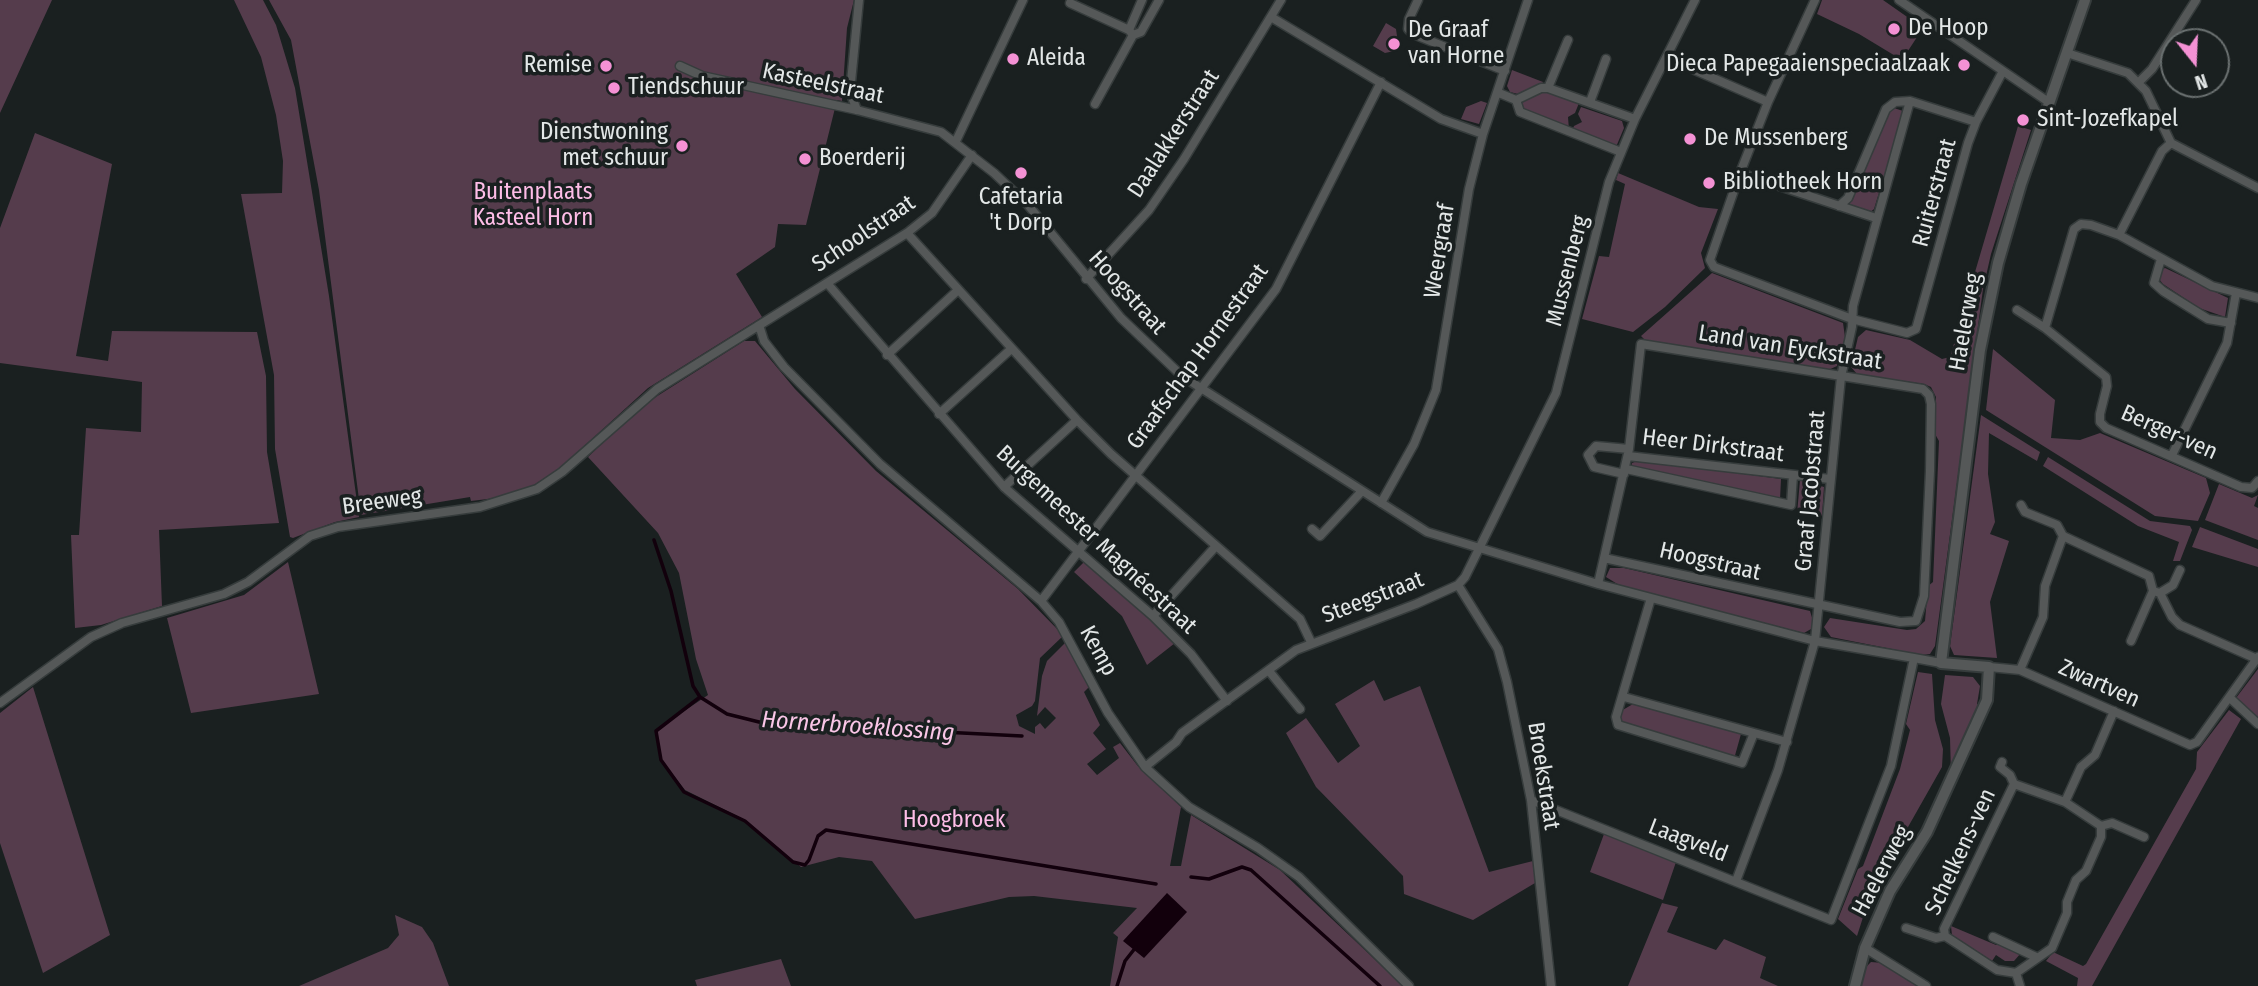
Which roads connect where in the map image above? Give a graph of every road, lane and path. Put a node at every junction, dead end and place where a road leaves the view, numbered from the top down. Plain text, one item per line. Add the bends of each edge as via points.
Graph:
1 (859, 0) edge
2 (1023, 0) edge
3 (1142, 0) edge
4 (1159, 0) edge
5 (1281, 0) edge
6 (1418, 0) edge
7 (1528, 0) edge
8 (1695, 0) edge
9 (1815, 0) edge
10 (1899, 0) edge
11 (2085, 0) edge
12 (2196, 0) edge
13 (1070, 3) dead end
14 (1271, 17) junction
15 (1131, 32) junction
16 (1568, 40) dead end
17 (2067, 53) junction
18 (1667, 58) junction
19 (1606, 59) dead end
20 (680, 66) dead end
21 (1505, 71) junction
22 (2003, 71) junction
23 (1381, 82) junction
24 (2139, 82) junction
25 (1548, 88) junction
26 (1499, 93) junction
27 (1516, 100) junction
28 (1910, 101) junction
29 (1590, 102) junction
30 (1768, 102) junction
31 (2050, 103) junction
32 (1094, 104) dead end
33 (857, 110) junction
34 (1634, 119) junction
35 (1976, 121) junction
36 (1483, 134) junction
37 (956, 142) junction
38 (2171, 143) junction
39 (1622, 152) junction
40 (972, 155) junction
41 (1740, 173) junction
42 (2258, 188) edge
43 (1839, 206) junction
44 (1876, 218) junction
45 (907, 233) junction
46 (2119, 236) junction
47 (2161, 259) junction
48 (1086, 279) junction
49 (827, 283) junction
50 (957, 290) junction
51 (2236, 293) junction
52 (2258, 298) edge
53 (2017, 310) dead end
54 (1852, 318) junction
55 (2231, 323) junction
56 (759, 325) junction
57 (2045, 328) junction
58 (1010, 349) junction
59 (887, 355) junction
60 (1841, 377) junction
61 (1200, 388) junction
62 (1929, 395) joint
63 (939, 414) junction
64 (1077, 420) junction
65 (1628, 452) junction
66 (2172, 455) junction
67 (1625, 471) junction
68 (1136, 475) junction
69 (1793, 475) junction
70 (1830, 479) junction
71 (2258, 481) edge
72 (1004, 487) junction
73 (1362, 491) junction
74 (1381, 503) junction
75 (2021, 505) dead end
76 (1312, 529) dead end
77 (2063, 536) junction
78 (1216, 546) junction
79 (1079, 550) junction
80 (1477, 550) junction
81 (1604, 558) junction
82 (2180, 570) dead end
83 (1598, 584) junction
84 (1458, 585) junction
85 (2157, 592) junction
86 (1651, 597) junction
87 (1041, 601) junction
88 (1820, 606) junction
89 (1153, 617) junction
90 (1916, 621) joint
91 (1815, 641) junction
92 (2131, 641) dead end
93 (1311, 642) junction
94 (1914, 658) junction
95 (2257, 658) edge
96 (1941, 663) junction
97 (1989, 667) junction
98 (2020, 670) junction
99 (1269, 671) junction
100 (1624, 697) junction
101 (2230, 698) junction
102 (1227, 701) junction
103 (0, 703) edge
104 (1300, 709) dead end
105 (2114, 711) junction
106 (2258, 724) edge
107 (1754, 733) junction
108 (1787, 742) junction
109 (2002, 762) dead end
110 (1145, 767) junction
111 (2014, 784) junction
112 (1531, 800) junction
113 (2065, 802) junction
114 (2101, 826) junction
115 (2144, 837) dead end
116 (1736, 881) junction
117 (1831, 920) joint
118 (1906, 928) dead end
119 (1945, 936) junction
120 (1993, 937) dead end
121 (1865, 948) junction
122 (2036, 957) junction
123 (2016, 972) junction
124 (1409, 986) edge
125 (1551, 986) edge
126 (1855, 986) edge
127 (1926, 986) edge
128 (2020, 986) edge

1 - 33 street via 850,92
2 - 37 street
3 - 15 street
4 - 15 street via 1141,32
5 - 14 street, Daalakkerstraat
6 - 21 street via 1409,19 1408,29 1413,34
7 - 21 street, Weergraaf
8 - 18 street, Mussenberg
9 - 30 street
10 - 22 street
11 - 17 street, Haelerweg
12 - 24 street
13 - 15 street
14 - 23 street
14 - 48 street, Daalakkerstraat via 1156,200
15 - 32 street
16 - 25 street
17 - 24 street via 2128,73
17 - 31 street, Haelerweg
18 - 30 street
18 - 34 street, Mussenberg
19 - 29 street
20 - 33 street, Kasteelstraat via 702,76
21 - 26 street, Weergraaf
22 - 31 street
22 - 35 street, Ruiterstraat
23 - 36 street via 1441,119
23 - 61 street, Graafschap Hornestraat via 1276,289
24 - 38 street
25 - 27 street
25 - 29 street
26 - 27 street
26 - 36 street, Weergraaf
27 - 39 street via 1520,112
28 - 35 street
28 - 43 street via 1895,102 1886,109 1848,198
28 - 44 street, Graaf Jacobstraat
29 - 34 street
30 - 41 street
31 - 96 street, Haelerweg via 1998,263 1980,350
33 - 37 street, Kasteelstraat via 941,132
34 - 39 street, Mussenberg
35 - 54 street, Ruiterstraat via 1916,329 1907,333
36 - 74 street, Weergraaf via 1469,189 1436,390 1414,444
37 - 40 street, Hoogstraat
38 - 42 street
38 - 46 street via 2161,150
39 - 80 street, Mussenberg via 1609,182 1556,393
40 - 45 street, Schoolstraat via 932,213
40 - 48 street, Hoogstraat via 1027,205
41 - 43 street
41 - 54 street via 1710,260 1714,267
43 - 44 street
44 - 54 street, Graaf Jacobstraat
45 - 49 street, Schoolstraat
45 - 50 street
46 - 47 street
46 - 57 street via 2091,225 2074,229
47 - 51 street via 2212,286
47 - 55 street via 2154,283 2162,291 2208,319
48 - 61 street, Hoogstraat via 1149,347
49 - 56 street, Schoolstraat
49 - 59 street, Burgemeester Magnéestraat
50 - 58 street
50 - 59 street
51 - 52 street
51 - 55 street
53 - 57 street, Berger-ven
54 - 60 street, Graaf Jacobstraat
55 - 66 street via 2221,358
56 - 87 street, Kemp via 764,341 784,367 880,464
56 - 103 street, Breeweg via 657,388 537,489 481,507 338,527 310,536 224,594 122,623 91,637
57 - 66 street, Berger-ven via 2106,377 2100,422
58 - 63 street
58 - 64 street
59 - 63 street, Burgemeester Magnéestraat
60 - 62 street, Land van Eyckstraat via 1923,388
60 - 65 street, Land van Eyckstraat via 1642,344
60 - 70 street, Graaf Jacobstraat
61 - 68 street, Graafschap Hornestraat
61 - 73 street, Hoogstraat
62 - 90 street, Haelerweg via 1924,596
63 - 72 street, Burgemeester Magnéestraat
64 - 68 street
64 - 72 street
65 - 67 street
65 - 67 street, Heer Dirkstraat via 1596,446 1588,455 1594,467
65 - 69 street, Heer Dirkstraat
66 - 71 street, Berger-ven via 2241,488 2252,488
67 - 69 street, Heer Dirkstraat via 1791,505
67 - 81 street
68 - 78 street
68 - 79 street, Graafschap Hornestraat
69 - 70 street, Heer Dirkstraat
70 - 88 street, Graaf Jacobstraat
72 - 79 street, Burgemeester Magnéestraat
73 - 74 street, Hoogstraat
73 - 76 street via 1320,536
74 - 80 street, Hoogstraat via 1427,532
75 - 77 street via 2025,512 2057,525
77 - 85 street via 2149,576
77 - 98 street via 2045,586 2043,617
78 - 89 street
78 - 93 street via 1300,619
79 - 87 street, Graafschap Hornestraat
79 - 89 street, Burgemeester Magnéestraat
80 - 83 street, Hoogstraat
80 - 84 street, Steegstraat
81 - 83 street
81 - 88 street, Hoogstraat
82 - 85 street via 2173,585
83 - 86 street, Hoogstraat
84 - 93 street, Steegstraat
84 - 112 street, Broekstraat via 1498,649
85 - 92 street
85 - 95 street via 2180,625
86 - 91 street, Hoogstraat
86 - 100 street
87 - 110 street, Kemp via 1066,632 1108,713
88 - 90 street, Hoogstraat
88 - 91 street, Graaf Jacobstraat
89 - 102 street, Burgemeester Magnéestraat via 1191,654
91 - 94 street, Hoogstraat
91 - 108 street, Graaf Jacobstraat
93 - 99 street, Steegstraat
94 - 96 street
94 - 117 street, Haelerweg via 1891,766
95 - 101 street
96 - 97 street
97 - 98 street, Zwartven
97 - 121 street, Haelerweg via 1987,700 1955,775 1890,891
98 - 105 street, Zwartven
99 - 102 street, Steegstraat
99 - 104 street
100 - 107 street
100 - 107 street via 1616,717 1618,725 1733,762 1742,763 1747,757
101 - 105 street, Zwartven via 2190,745
101 - 106 street
102 - 110 street, Steegstraat
105 - 113 street via 2095,755 2081,767
107 - 108 street
108 - 116 street, Graaf Jacobstraat
109 - 111 street, Schelkens-ven via 2000,767
110 - 124 street, Kemp via 1189,807 1299,877
111 - 113 street, Schelkens-ven
111 - 119 street, Schelkens-ven via 1944,929
112 - 116 street, Laagveld
112 - 125 street, Broekstraat
113 - 114 street, Schelkens-ven
114 - 115 street, Schelkens-ven via 2112,822
114 - 122 street via 2101,837 2086,871 2076,880 2052,948
116 - 117 street, Laagveld
118 - 119 street, Schelkens-ven via 1936,938
119 - 123 street, Schelkens-ven via 1997,970
120 - 122 street
121 - 126 street, Haelerweg
121 - 127 street
122 - 123 street
123 - 128 street

